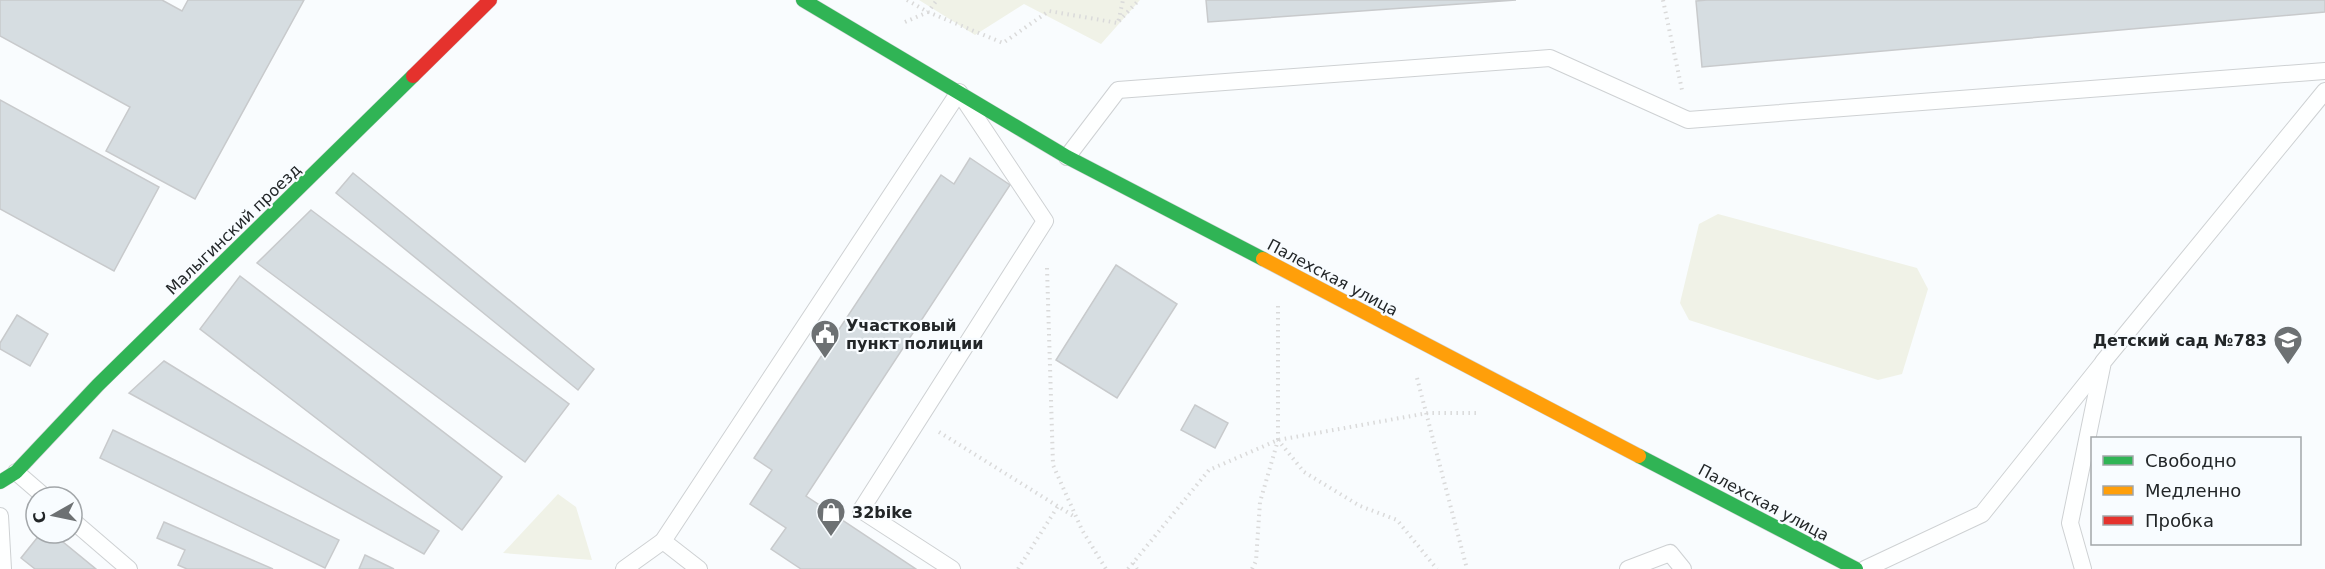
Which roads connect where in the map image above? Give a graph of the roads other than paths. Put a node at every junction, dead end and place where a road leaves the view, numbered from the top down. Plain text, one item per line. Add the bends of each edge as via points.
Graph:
1 (490, 0) edge
2 (803, 0) edge
3 (2325, 71) edge
4 (2325, 91) edge
5 (959, 92) junction
6 (1067, 156) junction
7 (2103, 362) junction
8 (15, 472) junction
9 (0, 482) edge
10 (31, 485) edge
11 (0, 516) edge
12 (84, 530) edge
13 (663, 541) junction
14 (3, 569) edge
15 (129, 569) edge
16 (624, 569) edge
17 (699, 569) edge
18 (952, 569) edge
19 (1628, 569) edge
20 (1683, 569) edge
21 (1856, 569) edge
22 (1865, 569) edge
23 (2083, 569) edge

1 - 8 street, Малыгинский проезд via 98,385
2 - 5 street, Палехская улица
3 - 6 lane via 1688,120 1550,58 1119,90
4 - 7 lane
5 - 6 street, Палехская улица
5 - 13 lane
5 - 18 lane via 1045,221 861,510
6 - 21 street, Палехская улица
7 - 22 lane via 1982,514
7 - 23 lane via 2070,523
8 - 9 street, Малыгинский проезд
8 - 10 lane
11 - 14 lane
12 - 15 lane
13 - 16 lane
13 - 17 lane
19 - 20 lane via 1670,553

